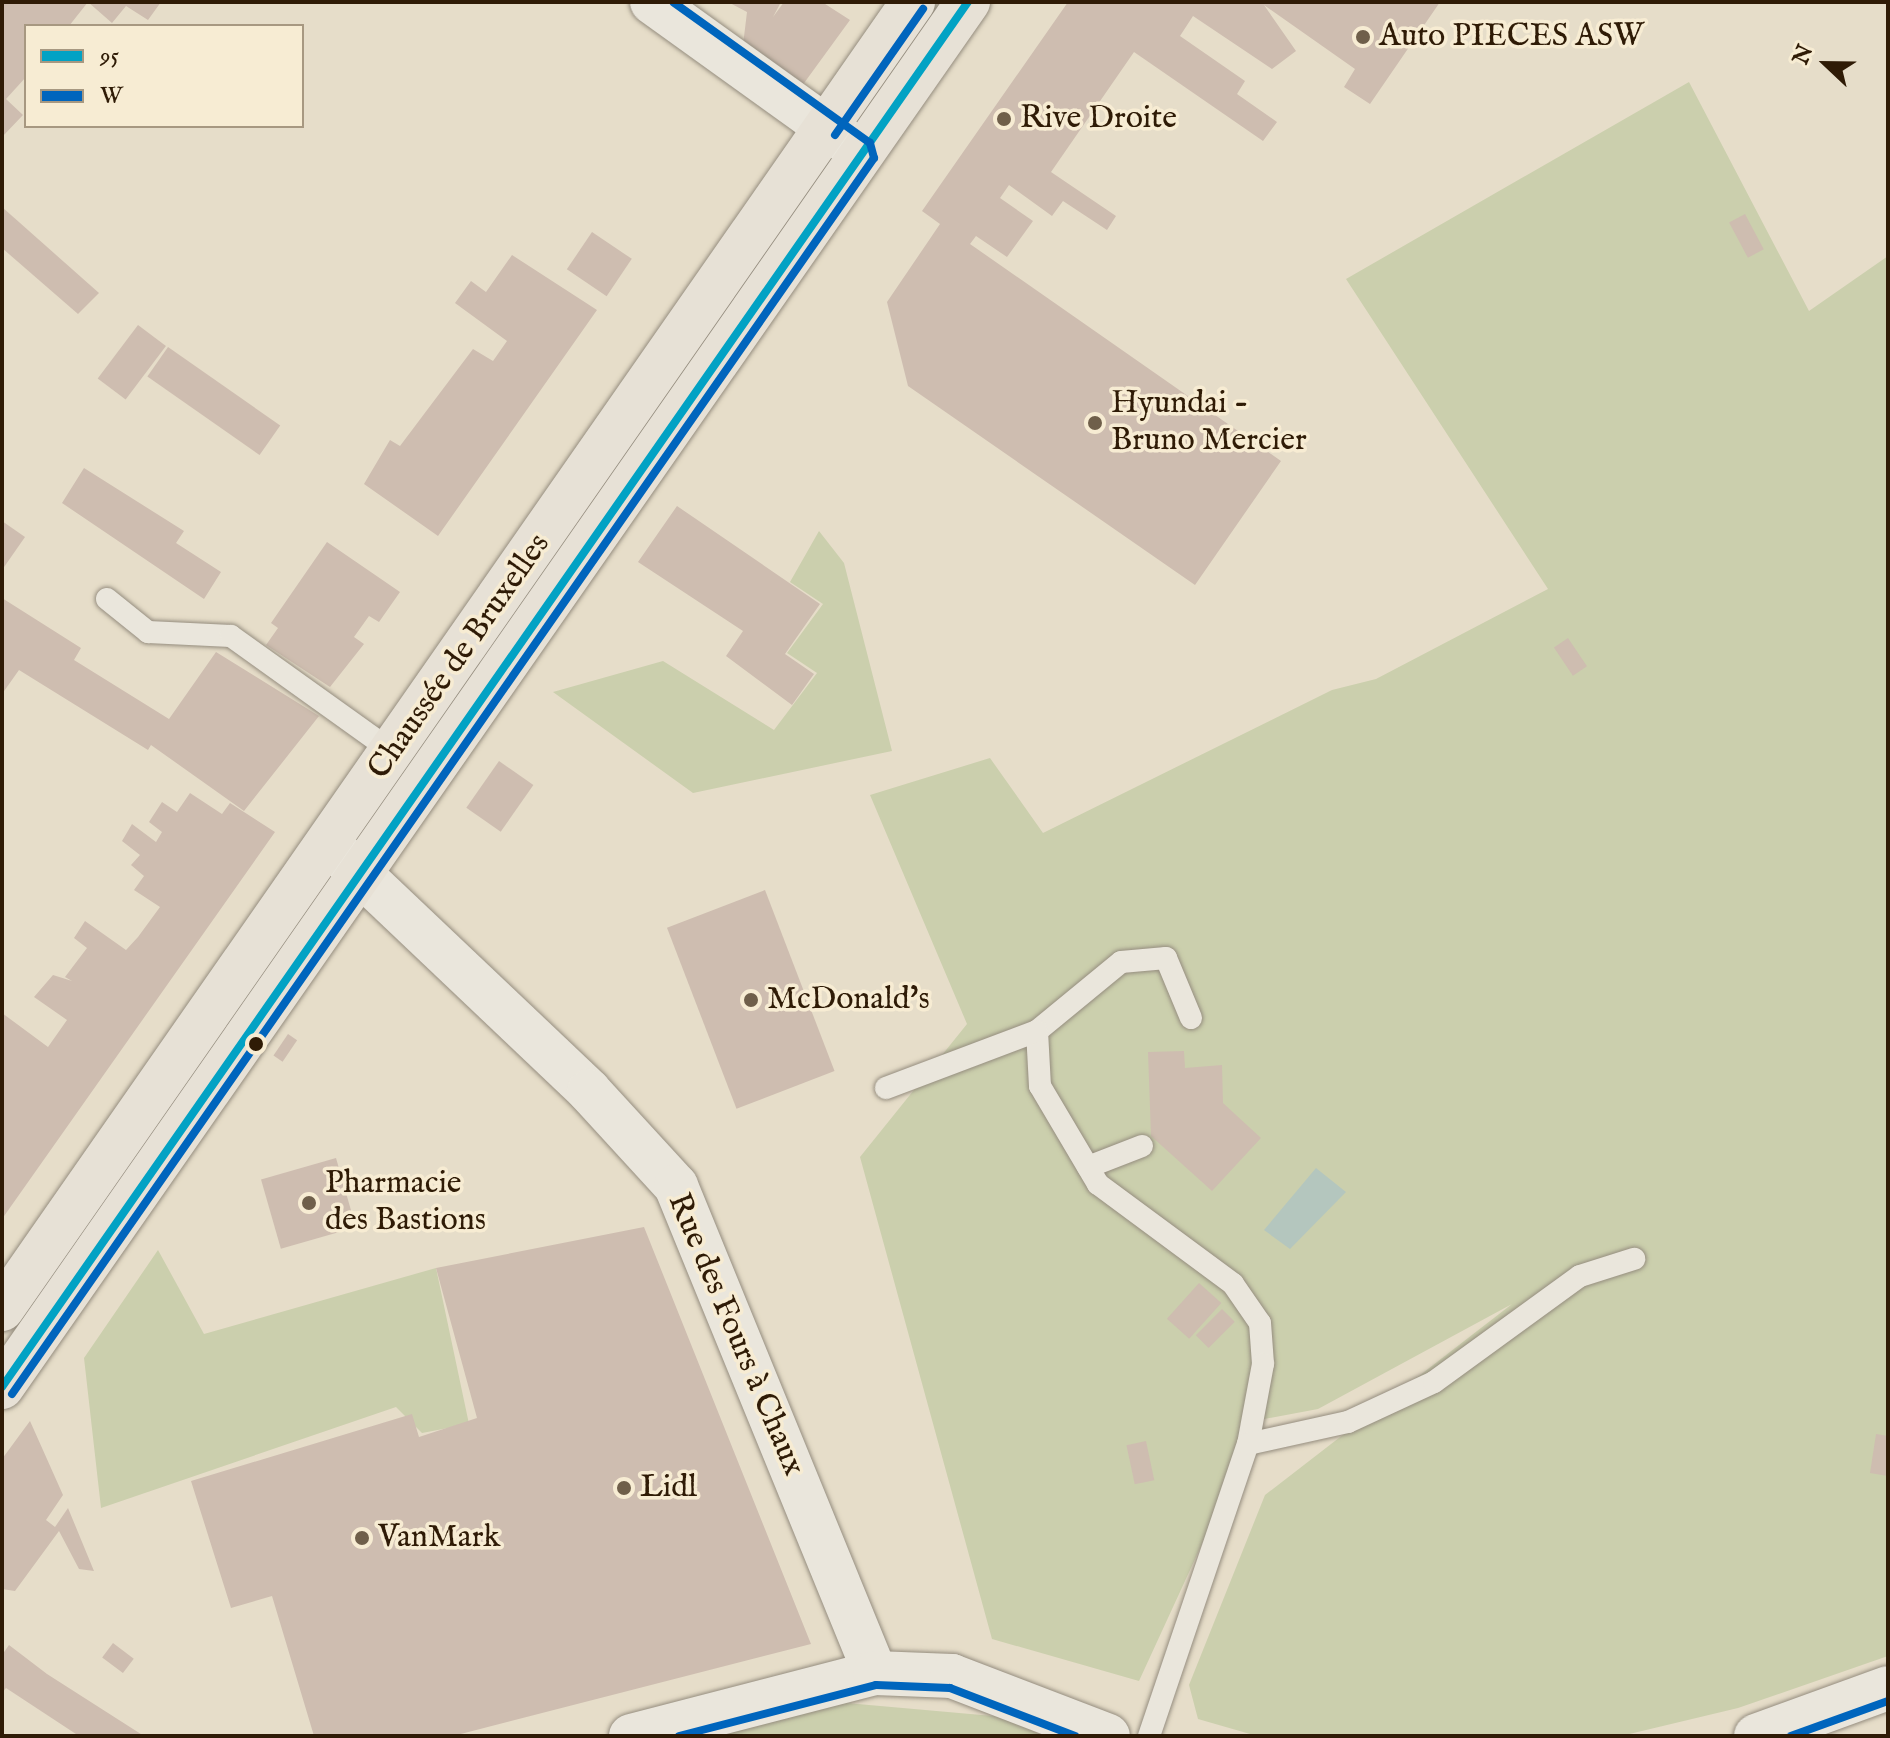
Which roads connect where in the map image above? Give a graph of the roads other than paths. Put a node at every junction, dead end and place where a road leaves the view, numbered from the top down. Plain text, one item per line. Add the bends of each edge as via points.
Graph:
1 (652, 2) edge
2 (913, 2) edge
3 (968, 2) edge
4 (825, 128) junction
5 (863, 153) junction
6 (107, 599) dead end
7 (393, 752) junction
8 (345, 857) junction
9 (1191, 1018) dead end
10 (1037, 1031) junction
11 (886, 1088) dead end
12 (1142, 1146) dead end
13 (1088, 1167) junction
14 (1634, 1259) dead end
15 (2, 1309) edge
16 (2, 1387) edge
17 (1248, 1444) junction
18 (875, 1673) junction
19 (1888, 1688) edge
20 (631, 1736) edge
21 (1108, 1736) edge
22 (1149, 1736) edge
23 (1756, 1736) edge

1 - 4 street
2 - 4 main road, Chaussée de Bruxelles
3 - 5 main road, Chaussée de Bruxelles
4 - 5 street
4 - 7 main road, Chaussée de Bruxelles
5 - 8 main road, Chaussée de Bruxelles
6 - 7 lane via 148,632 231,636
7 - 8 main road, Chaussée de Bruxelles
8 - 15 main road, Chaussée de Bruxelles
8 - 16 main road, Chaussée de Bruxelles
8 - 18 street, Rue des Fours à Chaux via 676,1186
9 - 10 lane via 1166,958 1121,962
10 - 11 lane
10 - 13 lane via 1040,1086
12 - 13 lane
13 - 17 lane via 1098,1184 1233,1284 1260,1323 1263,1364
14 - 17 lane via 1580,1276 1434,1382 1348,1422
17 - 22 lane
18 - 20 street
18 - 21 street via 952,1676
19 - 23 street

